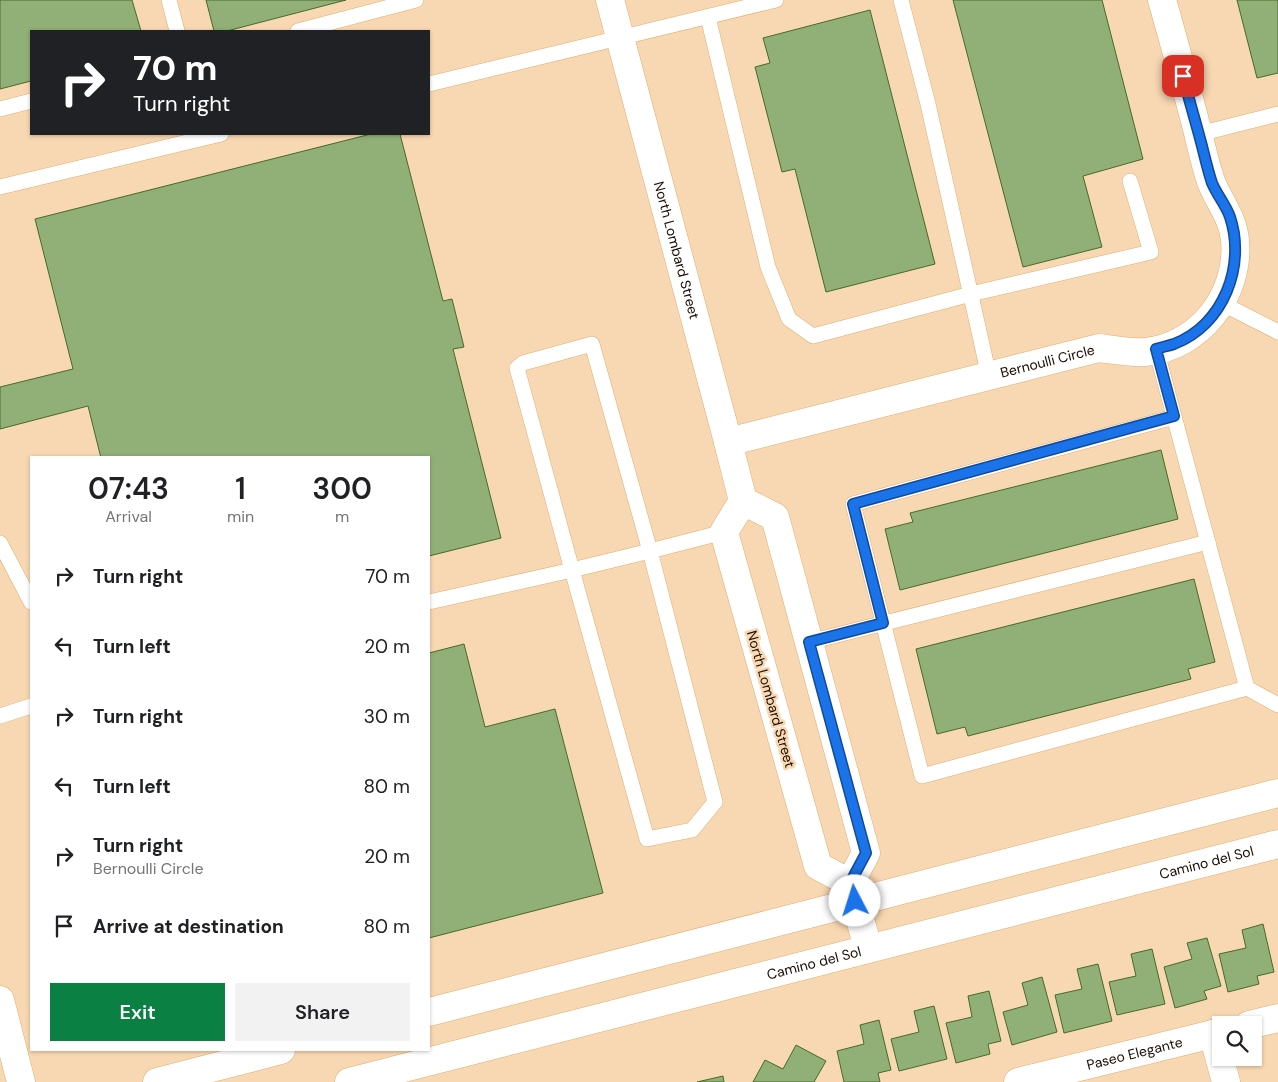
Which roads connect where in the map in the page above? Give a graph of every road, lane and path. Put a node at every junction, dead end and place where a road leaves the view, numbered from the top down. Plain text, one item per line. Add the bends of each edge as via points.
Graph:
1 (169, 0) edge
2 (416, 0) edge
3 (610, 0) edge
4 (776, 0) edge
5 (901, 0) edge
6 (1162, 0) edge
7 (708, 17) junction
8 (177, 30) edge
9 (302, 30) edge
10 (620, 39) junction
11 (430, 84) edge
12 (30, 101) edge
13 (0, 109) edge
14 (1278, 114) edge
15 (1199, 134) junction
16 (217, 135) edge
17 (1130, 181) dead end
18 (0, 187) edge
19 (970, 294) junction
20 (1221, 303) junction
21 (1278, 332) edge
22 (1156, 349) junction
23 (989, 376) junction
24 (1174, 416) junction
25 (728, 442) junction
26 (743, 501) junction
27 (724, 532) junction
28 (1208, 542) junction
29 (0, 543) edge
30 (650, 551) junction
31 (572, 570) junction
32 (30, 600) edge
33 (430, 602) edge
34 (883, 623) junction
35 (809, 642) junction
36 (1248, 688) junction
37 (1278, 705) edge
38 (30, 706) edge
39 (0, 716) edge
40 (1278, 793) edge
41 (1278, 844) edge
42 (852, 892) junction
43 (868, 948) junction
44 (0, 1000) edge
45 (430, 1012) edge
46 (1278, 1018) edge
47 (1262, 1022) edge
48 (1212, 1034) edge
49 (277, 1051) edge
50 (1223, 1066) edge
51 (21, 1082) edge
52 (157, 1082) edge
53 (350, 1082) edge
54 (1021, 1082) edge
55 (1226, 1082) edge

1 - 8 lane
2 - 9 lane
3 - 10 street, North Lombard Street
4 - 7 lane
5 - 19 lane via 928,104
6 - 15 street, Bernoulli Circle
7 - 10 lane
7 - 19 lane via 768,267 789,319 813,336
10 - 11 lane
10 - 25 street, North Lombard Street
12 - 13 lane
14 - 15 lane
15 - 20 street, Bernoulli Circle via 1212,183 1229,216 1235,240 1234,270
16 - 18 lane
17 - 19 lane via 1151,252
19 - 23 lane
20 - 21 lane
20 - 22 street, Bernoulli Circle via 1196,331 1175,344
22 - 23 street, Bernoulli Circle via 1146,352 1099,348
22 - 24 lane
23 - 25 street, Bernoulli Circle
24 - 28 lane
24 - 34 lane via 853,504
25 - 26 street, North Lombard Street
26 - 27 street
26 - 35 street via 775,517
27 - 30 lane
27 - 42 street, North Lombard Street via 818,866
28 - 34 lane
28 - 36 lane
29 - 32 lane
30 - 31 lane
30 - 31 lane via 592,344 517,368
30 - 31 lane via 715,802 692,830 647,839
31 - 33 lane
34 - 35 lane
34 - 36 lane via 922,776
35 - 42 street via 866,853
36 - 37 lane
38 - 39 lane
40 - 42 street
41 - 43 street, Camino del Sol
42 - 43 street
42 - 45 street
43 - 53 street, Camino del Sol
44 - 51 street
46 - 47 street
48 - 54 street, Paseo Elegante
49 - 52 street
50 - 55 street

